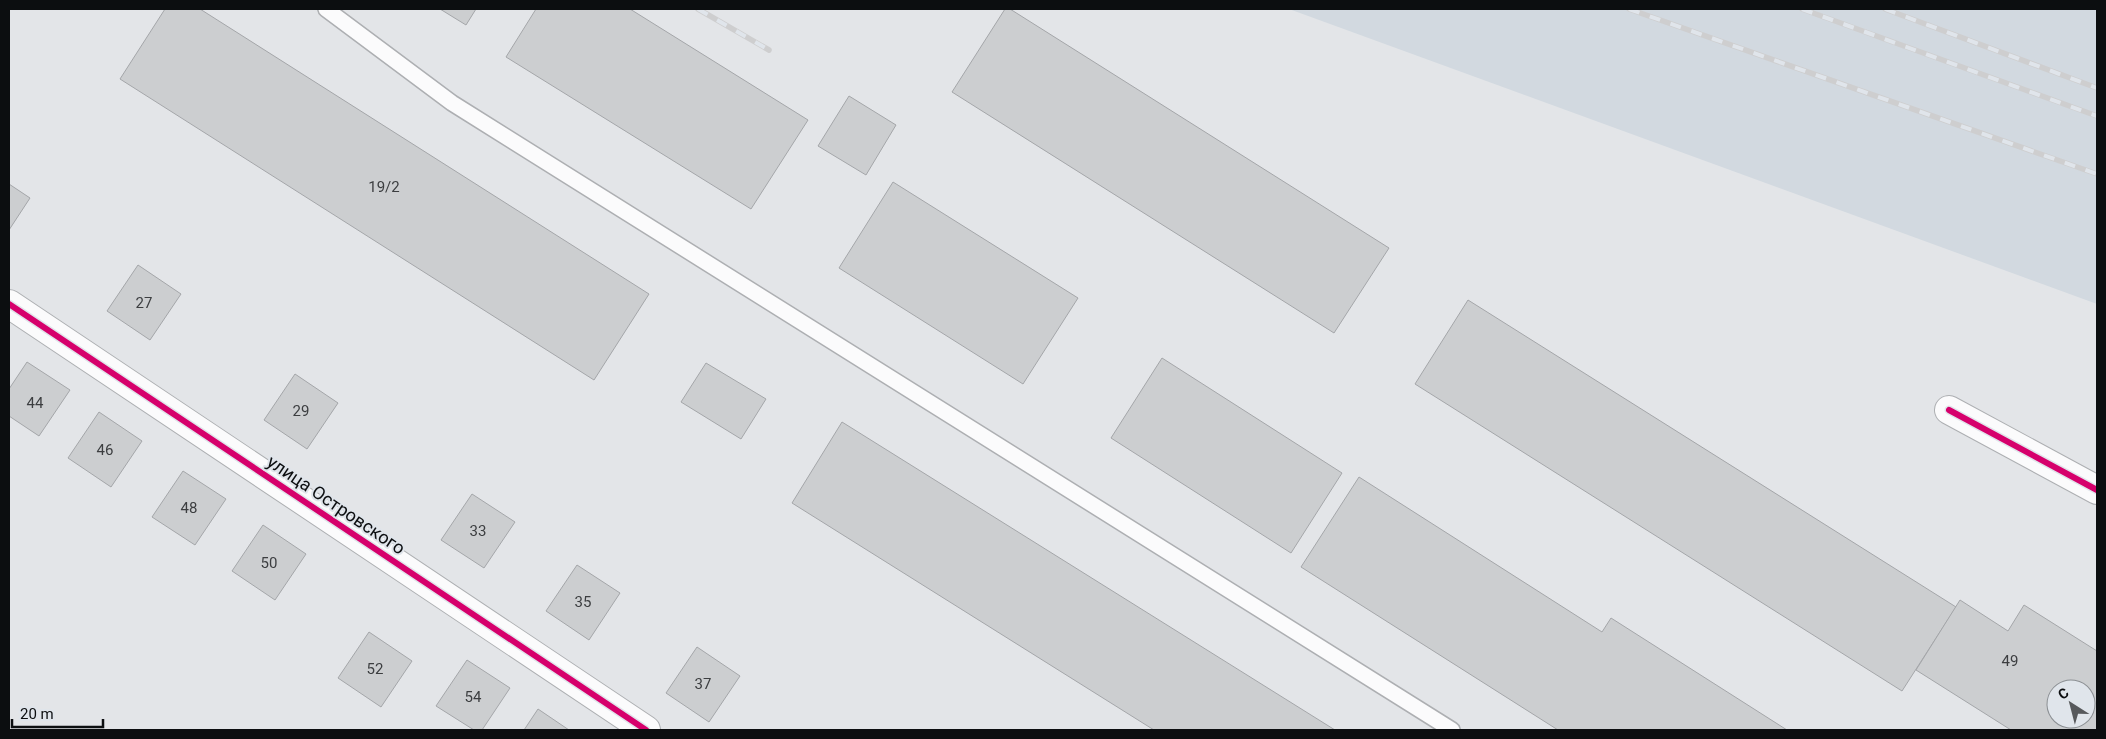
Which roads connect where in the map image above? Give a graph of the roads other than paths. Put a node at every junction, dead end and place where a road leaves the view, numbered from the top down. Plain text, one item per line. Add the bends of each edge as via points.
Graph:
1 (326, 9) edge
2 (9, 304) edge
3 (1949, 410) dead end
4 (2097, 490) edge
5 (646, 730) edge
6 (1452, 730) edge

1 - 6 lane via 452,103
2 - 5 street, улица Островского
3 - 4 street

